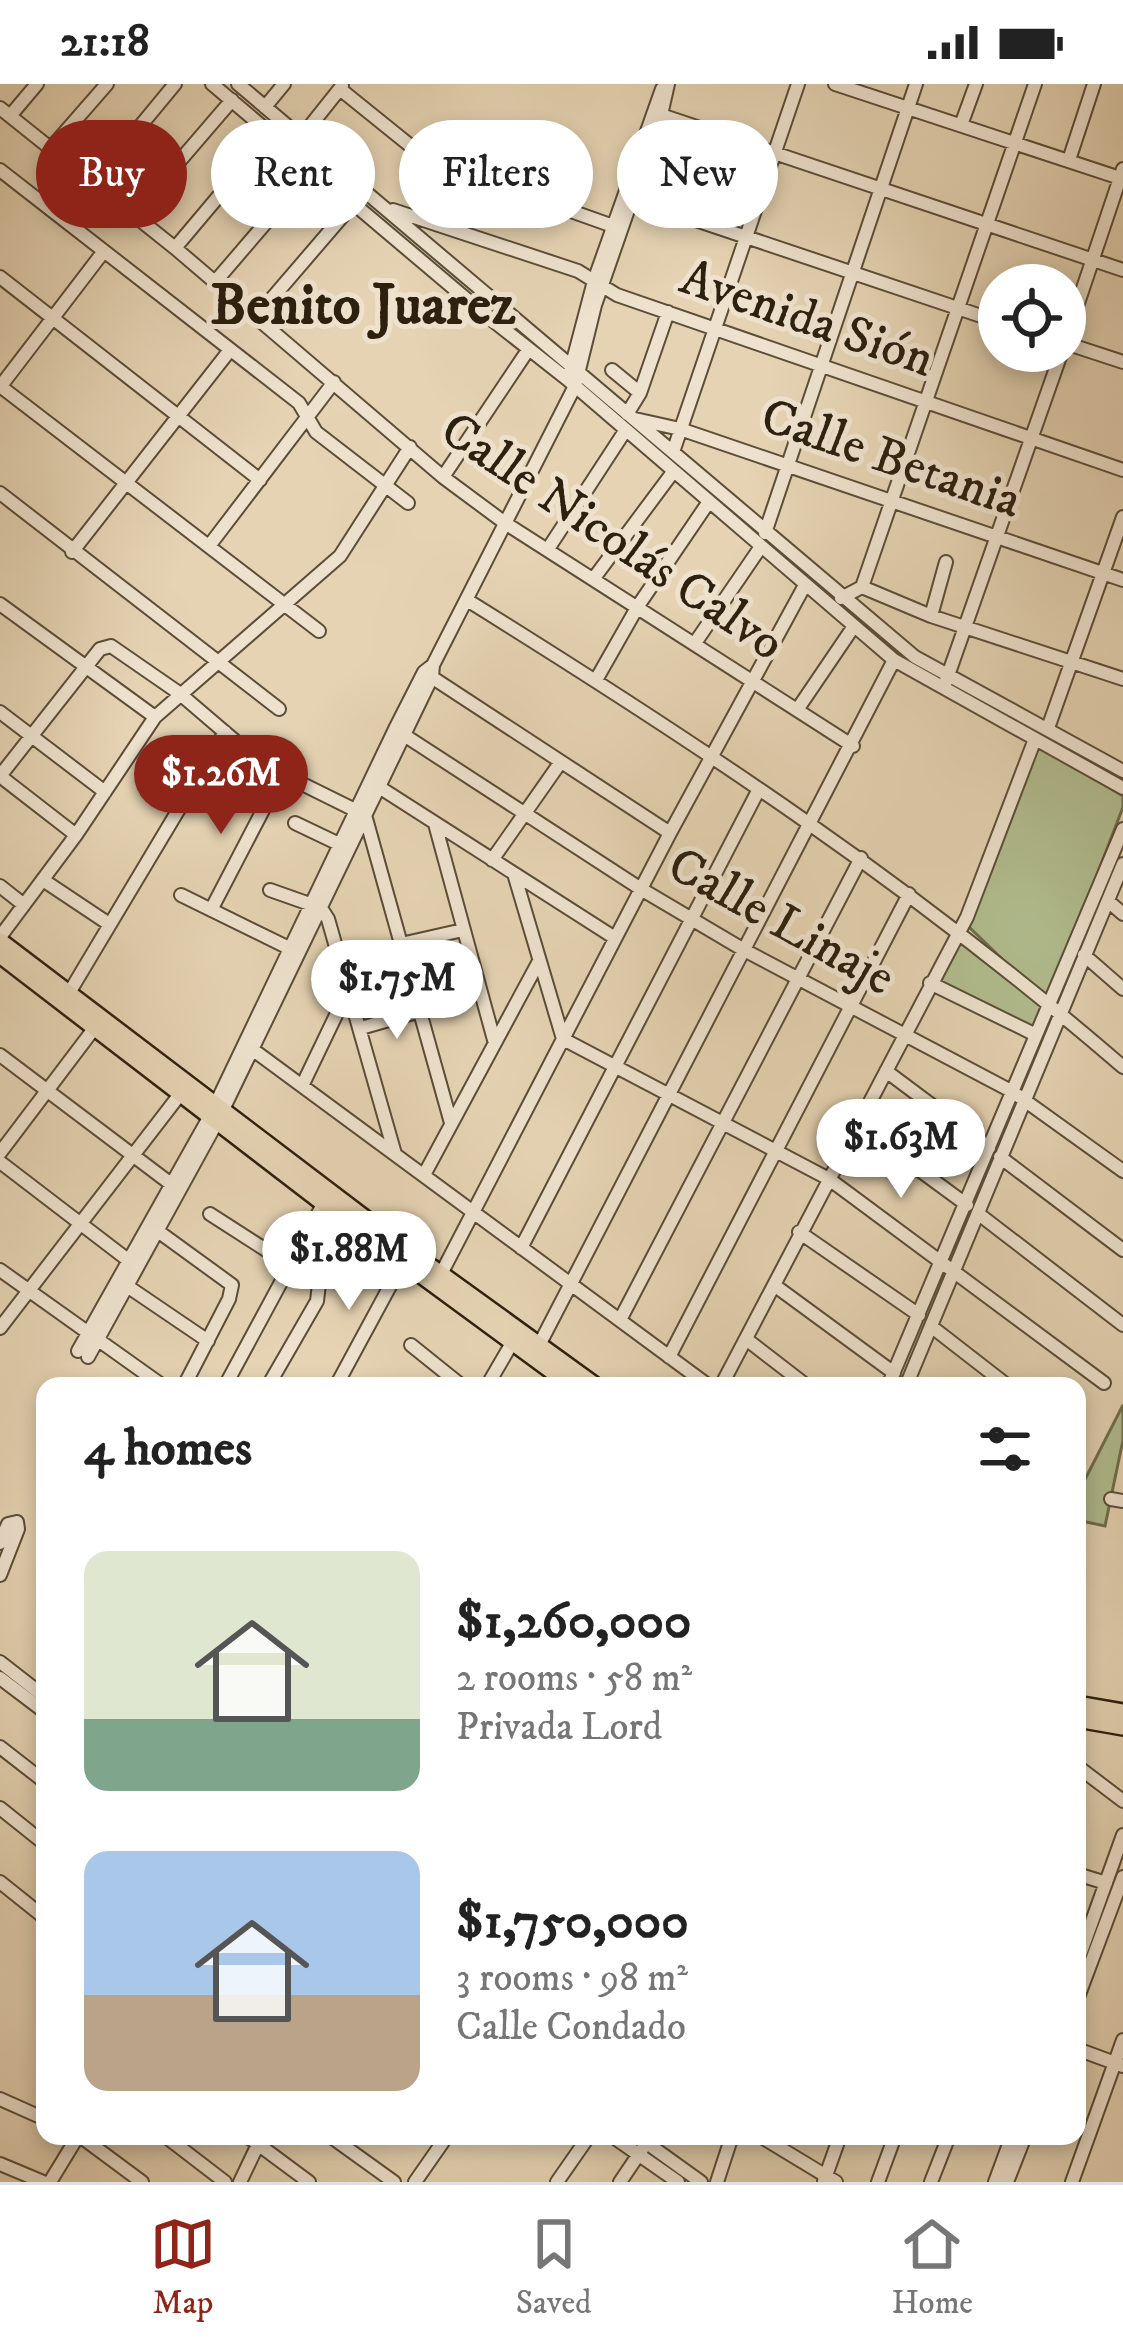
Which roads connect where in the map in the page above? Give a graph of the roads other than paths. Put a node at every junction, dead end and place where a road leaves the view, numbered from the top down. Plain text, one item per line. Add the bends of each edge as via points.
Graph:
1 (38, 84) edge
2 (107, 84) edge
3 (175, 84) edge
4 (212, 84) edge
5 (238, 84) edge
6 (284, 84) edge
7 (798, 84) edge
8 (835, 84) edge
9 (916, 84) edge
10 (976, 84) edge
11 (1035, 84) edge
12 (1094, 84) edge
13 (663, 86) edge
14 (342, 87) edge
15 (855, 87) edge
16 (232, 100) junction
17 (265, 107) junction
18 (907, 108) junction
19 (5, 112) edge
20 (662, 116) junction
21 (76, 120) edge
22 (145, 120) edge
23 (255, 120) edge
24 (276, 120) edge
25 (315, 120) edge
26 (661, 120) edge
27 (674, 120) edge
28 (961, 125) junction
29 (36, 135) edge
30 (778, 142) edge
31 (1016, 142) junction
32 (187, 152) edge
33 (778, 154) edge
34 (1069, 160) junction
35 (0, 170) edge
36 (1122, 175) edge
37 (880, 189) junction
38 (375, 200) edge
39 (211, 205) edge
40 (387, 208) junction
41 (375, 223) edge
42 (988, 225) junction
43 (613, 226) junction
44 (151, 228) edge
45 (261, 228) edge
46 (332, 228) edge
47 (621, 228) edge
48 (722, 228) edge
49 (749, 228) edge
50 (746, 236) junction
51 (175, 248) junction
52 (104, 251) junction
53 (1091, 259) junction
54 (1123, 270) edge
55 (852, 274) junction
56 (1086, 275) edge
57 (0, 277) edge
58 (215, 282) junction
59 (598, 283) junction
60 (958, 310) junction
61 (668, 312) junction
62 (978, 316) edge
63 (54, 317) junction
64 (256, 317) junction
65 (714, 327) junction
66 (580, 334) junction
67 (230, 350) junction
68 (528, 350) junction
69 (554, 351) junction
70 (1086, 351) edge
71 (1123, 362) edge
72 (821, 366) junction
73 (612, 370) dead end
74 (1055, 372) edge
75 (573, 380) junction
76 (334, 382) junction
77 (0, 386) edge
78 (640, 393) junction
79 (925, 402) junction
80 (178, 417) junction
81 (307, 418) junction
82 (628, 421) junction
83 (680, 429) junction
84 (1032, 440) junction
85 (410, 448) junction
86 (673, 452) junction
87 (786, 465) junction
88 (1123, 470) edge
89 (673, 472) junction
90 (443, 477) junction
91 (260, 480) junction
92 (125, 484) junction
93 (385, 488) junction
94 (0, 493) edge
95 (893, 500) junction
96 (408, 503) dead end
97 (708, 503) junction
98 (1123, 518) edge
99 (505, 523) junction
100 (998, 536) junction
101 (762, 540) junction
102 (209, 546) junction
103 (548, 549) junction
104 (72, 552) junction
105 (946, 562) dead end
106 (1105, 574) junction
107 (594, 578) junction
108 (1123, 580) edge
109 (806, 586) junction
110 (862, 587) junction
111 (842, 598) junction
112 (467, 600) junction
113 (0, 604) edge
114 (283, 604) junction
115 (638, 606) junction
116 (931, 616) junction
117 (854, 626) junction
118 (966, 628) junction
119 (319, 631) dead end
120 (695, 643) junction
121 (894, 660) junction
122 (218, 663) junction
123 (1073, 663) junction
124 (85, 668) junction
125 (430, 672) junction
126 (1123, 679) edge
127 (596, 680) junction
128 (752, 680) junction
129 (945, 683) junction
130 (179, 694) junction
131 (278, 709) dead end
132 (797, 710) junction
133 (0, 712) edge
134 (154, 718) junction
135 (1048, 728) junction
136 (225, 732) junction
137 (404, 735) junction
138 (31, 736) junction
139 (1035, 739) junction
140 (853, 746) junction
141 (711, 756) junction
142 (560, 763) junction
143 (1123, 771) edge
144 (0, 776) edge
145 (274, 787) dead end
146 (379, 787) junction
147 (1123, 788) edge
148 (759, 789) junction
149 (105, 792) junction
150 (360, 812) junction
151 (525, 812) junction
152 (811, 822) junction
153 (295, 823) dead end
154 (435, 823) junction
155 (1123, 829) edge
156 (670, 833) junction
157 (76, 835) junction
158 (339, 844) junction
159 (861, 858) junction
160 (492, 860) junction
161 (1123, 864) edge
162 (515, 877) junction
163 (44, 880) junction
164 (0, 886) edge
165 (641, 889) junction
166 (270, 890) dead end
167 (909, 894) junction
168 (181, 895) dead end
169 (1108, 901) junction
170 (24, 905) junction
171 (315, 906) junction
172 (211, 910) junction
173 (1123, 914) edge
174 (692, 919) junction
175 (109, 924) junction
176 (463, 929) junction
177 (959, 930) junction
178 (615, 938) junction
179 (0, 939) edge
180 (401, 944) junction
181 (293, 949) junction
182 (744, 950) junction
183 (0, 955) edge
184 (1084, 955) junction
185 (538, 963) junction
186 (797, 978) junction
187 (929, 983) junction
188 (349, 988) junction
189 (1123, 989) edge
190 (69, 993) junction
191 (1049, 1003) junction
192 (851, 1007) junction
193 (420, 1011) junction
194 (1061, 1014) junction
195 (96, 1026) junction
196 (361, 1028) junction
197 (903, 1034) junction
198 (1036, 1035) junction
199 (563, 1039) junction
200 (494, 1040) junction
201 (252, 1049) junction
202 (0, 1055) edge
203 (616, 1067) junction
204 (1123, 1067) edge
205 (886, 1071) junction
206 (303, 1084) junction
207 (47, 1091) junction
208 (181, 1093) junction
209 (669, 1094) junction
210 (1019, 1095) junction
211 (216, 1113) junction
212 (722, 1122) junction
213 (451, 1123) junction
214 (858, 1124) junction
215 (775, 1148) junction
216 (0, 1153) edge
217 (995, 1153) junction
218 (396, 1155) junction
219 (135, 1156) junction
220 (0, 1162) edge
221 (1123, 1172) edge
222 (424, 1175) junction
223 (829, 1179) junction
224 (171, 1184) junction
225 (326, 1198) junction
226 (967, 1205) junction
227 (210, 1214) dead end
228 (472, 1214) junction
229 (980, 1215) junction
230 (80, 1225) junction
231 (153, 1228) junction
232 (800, 1232) junction
233 (521, 1248) junction
234 (1123, 1250) edge
235 (128, 1260) junction
236 (403, 1262) junction
237 (289, 1267) junction
238 (950, 1267) junction
239 (0, 1270) edge
240 (441, 1274) junction
241 (774, 1285) junction
242 (127, 1286) junction
243 (569, 1286) junction
244 (27, 1292) junction
245 (919, 1315) junction
246 (620, 1320) junction
247 (1123, 1324) edge
248 (932, 1327) junction
249 (0, 1328) edge
250 (93, 1337) junction
251 (746, 1339) junction
252 (208, 1341) junction
253 (512, 1342) junction
254 (412, 1345) dead end
255 (537, 1351) junction
256 (83, 1354) dead end
257 (669, 1357) junction
258 (150, 1377) edge
259 (189, 1377) edge
260 (230, 1377) edge
261 (273, 1377) edge
262 (341, 1377) edge
263 (451, 1377) edge
264 (492, 1377) edge
265 (563, 1377) edge
266 (581, 1377) edge
267 (697, 1377) edge
268 (726, 1377) edge
269 (795, 1377) edge
270 (887, 1377) edge
271 (892, 1377) edge
272 (911, 1377) edge
273 (996, 1377) edge
274 (1104, 1382) dead end
275 (0, 1543) edge
276 (0, 1575) edge
277 (0, 1651) edge
278 (3, 1670) edge
279 (36, 1691) edge
280 (36, 1703) edge
281 (1086, 1706) edge
282 (1123, 1712) edge
283 (1086, 1721) edge
284 (1123, 1727) edge
285 (0, 1747) edge
286 (1086, 1773) edge
287 (36, 1775) edge
288 (1123, 1801) edge
289 (0, 1808) edge
290 (1123, 1835) edge
291 (36, 1837) edge
292 (1086, 1877) edge
293 (1123, 1877) edge
294 (0, 1882) edge
295 (1106, 1883) junction
296 (36, 1911) edge
297 (1086, 1938) edge
298 (1086, 1976) edge
299 (1123, 2040) edge
300 (1086, 2052) edge
301 (1119, 2065) edge
302 (0, 2099) edge
303 (36, 2116) edge
304 (73, 2145) edge
305 (91, 2145) edge
306 (176, 2145) edge
307 (254, 2145) edge
308 (263, 2145) edge
309 (342, 2145) edge
310 (437, 2145) edge
311 (583, 2145) edge
312 (639, 2145) edge
313 (641, 2145) edge
314 (642, 2145) edge
315 (729, 2145) edge
316 (773, 2145) edge
317 (783, 2145) edge
318 (838, 2145) edge
319 (892, 2145) edge
320 (945, 2145) edge
321 (1009, 2145) edge
322 (1021, 2145) edge
323 (781, 2151) junction
324 (0, 2164) edge
325 (828, 2180) edge
326 (47, 2182) edge
327 (142, 2182) edge
328 (225, 2182) edge
329 (240, 2182) edge
330 (309, 2182) edge
331 (394, 2182) edge
332 (415, 2182) edge
333 (557, 2182) edge
334 (620, 2182) edge
335 (678, 2182) edge
336 (701, 2182) edge
337 (717, 2182) edge
338 (878, 2182) edge
339 (931, 2182) edge
340 (995, 2182) edge
341 (1007, 2182) edge
342 (1072, 2182) edge

1 - 19 street
2 - 21 street
3 - 22 street
4 - 16 street
5 - 17 street
6 - 17 street
7 - 30 street
8 - 15 street
9 - 18 street
10 - 28 street
11 - 31 street
12 - 34 street
13 - 20 street
13 - 43 street
14 - 25 street
14 - 43 street via 428,160
15 - 18 street
16 - 23 street
16 - 32 street
17 - 24 street
18 - 28 street
18 - 37 street
19 - 29 street, Calle Nicolás Calvo
20 - 26 street
20 - 27 street
28 - 31 street
31 - 34 street
31 - 42 street
33 - 37 street
34 - 36 street
35 - 52 street
36 - 53 street
37 - 42 street
37 - 55 street
38 - 40 street
39 - 51 street
40 - 59 street, Avenida Sión
40 - 69 street
41 - 68 street
42 - 53 street
42 - 60 street
43 - 59 street
44 - 51 street, Calle Nicolás Calvo
45 - 58 street
46 - 64 street
47 - 59 street
48 - 50 street
49 - 50 street
50 - 55 street
50 - 65 street
51 - 58 street, Calle Nicolás Calvo
52 - 63 street
52 - 67 street
53 - 54 street
53 - 56 street
55 - 60 street
55 - 72 street
57 - 63 street
58 - 64 street, Calle Nicolás Calvo
59 - 61 street, Avenida Sión
59 - 66 street
59 - 75 street
60 - 62 street
60 - 79 street
61 - 65 street, Avenida Sión
61 - 78 street
63 - 77 street
63 - 80 street
64 - 76 street, Calle Nicolás Calvo
65 - 72 street, Avenida Sión
65 - 83 street
66 - 69 street
66 - 75 street
67 - 80 street
67 - 81 street
68 - 75 street
68 - 90 street
69 - 75 street
70 - 71 street
72 - 79 street, Avenida Sión
72 - 87 street
73 - 78 street
74 - 84 street
75 - 82 street
75 - 99 street
76 - 81 street
76 - 85 street, Calle Nicolás Calvo
77 - 92 street
78 - 82 street
79 - 84 street, Avenida Sión
79 - 95 street
80 - 91 street
80 - 92 street
81 - 91 street
81 - 93 street
82 - 83 street, Calle Betania
82 - 86 street
82 - 89 street
82 - 103 street
83 - 86 street
83 - 87 street, Calle Betania
84 - 88 street, Avenida Sión
84 - 100 street
85 - 90 street, Calle Nicolás Calvo
85 - 93 street
86 - 101 street
87 - 95 street, Calle Betania
87 - 101 street
89 - 97 street
89 - 107 street
90 - 99 street, Calle Nicolás Calvo
91 - 102 street
92 - 102 street
92 - 104 street
93 - 96 street
93 - 114 street via 340,556
94 - 104 street
95 - 100 street, Calle Betania
95 - 110 street
97 - 101 street
97 - 115 street
98 - 106 street
99 - 103 street, Calle Nicolás Calvo
99 - 112 street
100 - 106 street, Calle Betania
100 - 118 street
101 - 109 street
101 - 111 street
101 - 120 street
102 - 114 street
103 - 107 street, Calle Nicolás Calvo
104 - 122 street
105 - 116 street
106 - 108 street, Calle Betania
106 - 123 street
107 - 115 street, Calle Nicolás Calvo
109 - 117 street
109 - 128 street
110 - 111 street
110 - 116 street
111 - 129 street
112 - 125 street
112 - 127 street
113 - 124 street
114 - 119 street
114 - 122 street
115 - 120 street, Calle Nicolás Calvo
115 - 127 street
116 - 118 street
117 - 121 street
117 - 132 street
118 - 123 street
118 - 129 street
120 - 128 street, Calle Nicolás Calvo
121 - 129 street
121 - 140 street
122 - 130 street
122 - 131 street
123 - 126 street
123 - 135 street
124 - 130 street via 100,649 117,646
124 - 134 street
124 - 138 street
125 - 137 street
125 - 142 street
125 - 150 street
127 - 141 street
128 - 132 street, Calle Nicolás Calvo
128 - 141 street
129 - 135 street
129 - 139 street
130 - 134 street
130 - 136 street
132 - 140 street, Calle Nicolás Calvo
133 - 138 street
134 - 149 street
135 - 143 street
136 - 150 street via 280,775
136 - 175 street
137 - 146 street
137 - 151 street, Calle Linaje
138 - 144 street
138 - 149 street
139 - 147 street
139 - 177 street
140 - 152 street
141 - 148 street
141 - 156 street
142 - 151 street
142 - 156 street
144 - 157 street
145 - 172 street
146 - 150 street
146 - 154 street
148 - 152 street
148 - 174 street
149 - 157 street
150 - 158 street
150 - 171 street
150 - 180 street
151 - 160 street
151 - 165 street, Calle Linaje
152 - 159 street
152 - 182 street
153 - 158 street
154 - 160 street
154 - 176 street
155 - 191 street
156 - 165 street
157 - 163 street
158 - 171 street
159 - 167 street
159 - 186 street
160 - 162 street
161 - 169 street
162 - 178 street
162 - 185 street
163 - 170 street
163 - 175 street
164 - 170 street
165 - 174 street, Calle Linaje
165 - 178 street
166 - 171 street
167 - 177 street
167 - 192 street
168 - 172 street
169 - 173 street
169 - 184 street
170 - 179 street
171 - 181 street
171 - 188 street via 337,940
172 - 181 street
174 - 182 street, Calle Linaje
174 - 203 street
175 - 190 street
176 - 180 street
176 - 200 street
177 - 187 street
177 - 191 street
178 - 199 street
179 - 190 main road
180 - 193 street
181 - 201 street
181 - 211 street
182 - 186 street, Calle Linaje
182 - 209 street
183 - 195 main road
184 - 189 street
184 - 194 street
185 - 199 street
185 - 200 street
186 - 192 street, Calle Linaje
186 - 212 street
187 - 197 street
187 - 198 street
188 - 196 street
188 - 206 street
190 - 211 main road
191 - 194 street
191 - 198 street
192 - 197 street, Calle Linaje
192 - 215 street
193 - 196 street
193 - 213 street
194 - 204 street
194 - 210 street
195 - 207 street
195 - 208 main road
196 - 218 street
197 - 205 street
197 - 210 street, Calle Linaje
198 - 210 street
199 - 203 street
199 - 228 street
200 - 213 street
201 - 206 street
201 - 211 street
202 - 207 street
203 - 209 street
203 - 233 street
205 - 214 street
205 - 217 street
206 - 218 street
207 - 216 street
207 - 219 street
208 - 211 main road
208 - 219 street
209 - 212 street
209 - 243 street
210 - 217 street
210 - 221 street, Calle Linaje
211 - 224 street
211 - 225 main road
211 - 231 street
212 - 215 street
212 - 246 street
213 - 222 street
214 - 223 street
214 - 226 street
215 - 223 street
215 - 257 street
217 - 226 street
217 - 229 street
217 - 234 street
218 - 222 street
219 - 224 street
219 - 230 street
220 - 230 street
222 - 228 street
223 - 232 street
223 - 238 street
224 - 231 street
225 - 236 main road
225 - 237 street
225 - 240 main road
226 - 238 street
227 - 237 street
228 - 233 street
228 - 240 street
229 - 238 street
229 - 247 street
230 - 235 street
230 - 244 street
231 - 235 street
231 - 242 street
231 - 252 street via 232,1286
232 - 241 street
232 - 245 street
233 - 243 street
235 - 250 street
236 - 253 main road
236 - 262 street
237 - 260 street
237 - 261 street via 320,1292
238 - 245 street
238 - 248 street
238 - 274 street
239 - 244 street
240 - 255 main road
241 - 251 street
241 - 270 street
242 - 250 street
242 - 252 street
243 - 246 street
243 - 255 street
244 - 249 street
244 - 250 street
245 - 271 street
246 - 257 street
248 - 272 street
248 - 273 street
250 - 256 street
250 - 258 street
251 - 268 street
251 - 269 street
252 - 259 street
253 - 255 main road
253 - 264 street
254 - 263 street
255 - 265 main road
255 - 266 main road
257 - 267 street
275 - 276 street via 16,1522
277 - 278 street
278 - 279 street
278 - 280 street
281 - 282 main road
283 - 284 main road
285 - 287 street
286 - 288 street
289 - 291 street
290 - 295 street
292 - 295 street
293 - 298 street
294 - 296 street
295 - 297 street
299 - 301 street
300 - 301 street
301 - 342 street
302 - 303 street
304 - 326 street
305 - 327 street
306 - 328 street
307 - 329 street
308 - 330 street
309 - 331 street
310 - 332 street
311 - 333 street
312 - 334 street
313 - 335 street
314 - 336 street
315 - 337 street
316 - 323 street
317 - 323 street
318 - 325 street
319 - 338 street
320 - 339 street
321 - 340 street
322 - 341 street
323 - 325 street
324 - 326 street

